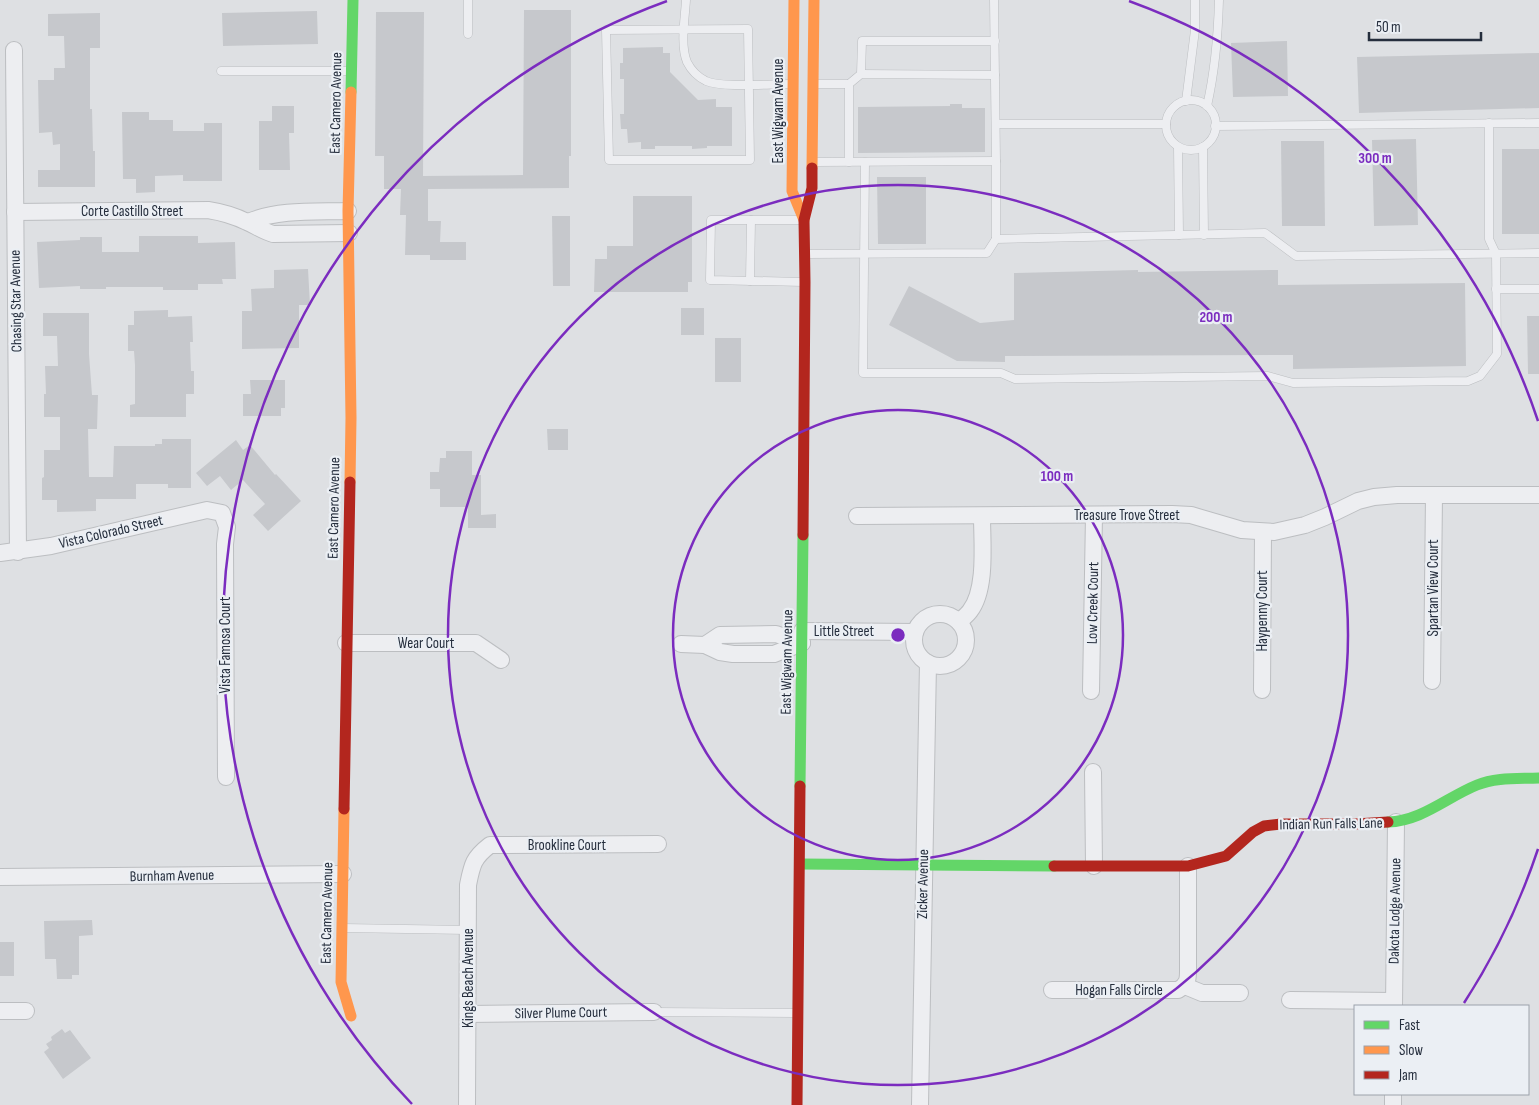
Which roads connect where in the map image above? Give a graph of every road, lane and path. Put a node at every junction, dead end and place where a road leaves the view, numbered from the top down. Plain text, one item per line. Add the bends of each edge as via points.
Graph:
1 (353, 0) edge
2 (468, 0) edge
3 (686, 0) edge
4 (794, 0) edge
5 (814, 0) edge
6 (994, 0) edge
7 (1196, 0) edge
8 (1219, 0) edge
9 (684, 29) junction
10 (468, 34) dead end
11 (995, 41) junction
12 (14, 50) dead end
13 (221, 71) dead end
14 (352, 71) junction
15 (861, 74) junction
16 (996, 75) junction
17 (749, 84) junction
18 (792, 84) junction
19 (814, 84) junction
20 (850, 84) junction
21 (1186, 100) junction
22 (1207, 106) junction
23 (1489, 123) junction
24 (1539, 123) edge
25 (996, 124) junction
26 (1166, 124) junction
27 (1216, 126) junction
28 (1178, 146) junction
29 (1203, 147) junction
30 (996, 161) junction
31 (813, 162) junction
32 (848, 162) junction
33 (864, 162) junction
34 (348, 211) junction
35 (15, 212) junction
36 (751, 220) junction
37 (804, 220) junction
38 (294, 223) junction
39 (349, 233) junction
40 (1179, 235) junction
41 (1204, 235) junction
42 (996, 239) junction
43 (1539, 253) edge
44 (805, 254) junction
45 (864, 254) junction
46 (1496, 254) junction
47 (750, 281) junction
48 (805, 282) junction
49 (1496, 289) junction
50 (1539, 289) edge
51 (1539, 494) edge
52 (1434, 495) junction
53 (222, 513) joint
54 (1094, 515) junction
55 (857, 516) dead end
56 (982, 516) junction
57 (1263, 532) junction
58 (18, 552) junction
59 (0, 553) edge
60 (959, 622) junction
61 (916, 632) junction
62 (802, 637) junction
63 (346, 643) junction
64 (681, 644) dead end
65 (501, 660) dead end
66 (928, 662) junction
67 (1432, 681) dead end
68 (1262, 690) dead end
69 (1091, 691) dead end
70 (1093, 772) dead end
71 (226, 778) dead end
72 (1539, 778) edge
73 (1396, 822) junction
74 (658, 844) dead end
75 (479, 853) joint
76 (800, 864) junction
77 (924, 866) junction
78 (1094, 866) junction
79 (1188, 866) junction
80 (343, 874) junction
81 (0, 878) edge
82 (342, 928) junction
83 (468, 930) junction
84 (1184, 986) junction
85 (1052, 990) dead end
86 (1240, 993) dead end
87 (1290, 1000) dead end
88 (1394, 1003) edge
89 (0, 1011) edge
90 (26, 1011) dead end
91 (654, 1012) joint
92 (798, 1013) junction
93 (468, 1014) junction
94 (351, 1016) dead end
95 (467, 1105) edge
96 (797, 1105) edge
97 (920, 1105) edge

1 - 14 street, East Camero Avenue
2 - 10 lane
3 - 9 lane
4 - 18 street, East Wigwam Avenue
5 - 19 street, East Wigwam Avenue
6 - 11 lane
7 - 21 lane
8 - 22 lane via 1215,61
9 - 17 lane via 684,48 694,72 718,84
9 - 17 lane via 748,29
9 - 17 lane via 606,30 609,160 750,160
11 - 15 lane via 862,42
11 - 16 lane
12 - 35 street, Chasing Star Avenue
13 - 14 lane
14 - 34 street, East Camero Avenue
15 - 16 lane
15 - 20 lane
16 - 25 lane
17 - 18 lane
18 - 37 street, East Wigwam Avenue via 792,191
19 - 20 lane
19 - 31 street, East Wigwam Avenue
20 - 32 lane
21 - 22 lane
21 - 26 lane via 1173,108
22 - 27 lane via 1214,115
23 - 24 lane
23 - 27 lane
23 - 46 lane via 1489,239
25 - 26 lane
25 - 30 lane
26 - 28 lane via 1170,139
27 - 29 lane via 1213,137
28 - 29 lane via 1188,150
28 - 40 lane
29 - 41 lane
30 - 33 lane
30 - 42 lane
31 - 32 lane
31 - 37 street, East Wigwam Avenue via 812,188
32 - 33 lane
33 - 45 lane
34 - 38 street, Corte Castillo Street
34 - 39 street, East Camero Avenue
35 - 38 street, Corte Castillo Street via 208,210 248,222 269,214
35 - 58 street, Chasing Star Avenue
36 - 37 lane
36 - 47 lane
36 - 47 lane via 711,220 710,280
37 - 44 street, East Wigwam Avenue
38 - 39 street, Corte Castillo Street
39 - 63 street, East Camero Avenue
40 - 41 lane
40 - 42 lane
41 - 46 lane via 1265,233 1296,256
42 - 45 lane via 987,253
43 - 46 lane
44 - 45 lane
44 - 48 street, East Wigwam Avenue
45 - 49 lane via 863,374 1001,373 1015,378 1268,376 1293,383 1468,381 1480,376 1497,354
46 - 49 lane
47 - 48 lane
48 - 62 street, East Wigwam Avenue
49 - 50 lane
51 - 52 street, Treasure Trove Street
52 - 57 street, Treasure Trove Street via 1374,497 1305,525
52 - 67 street, Spartan View Court
53 - 58 street, Vista Colorado Street via 207,510
53 - 71 street, Vista Famosa Court via 226,527
54 - 56 street, Treasure Trove Street
54 - 57 street, Treasure Trove Street via 1191,516 1242,530
54 - 69 street, Low Creek Court
55 - 56 street, Treasure Trove Street
56 - 60 street via 978,597 971,611
57 - 68 street, Haypenny Court
58 - 59 street, Vista Colorado Street
60 - 61 street via 945,614 936,614 922,621
60 - 66 street via 964,629 966,645 958,659 943,666
61 - 62 street, Little Street
61 - 66 street via 914,644 921,658
62 - 64 street via 774,654 733,654 705,645
62 - 76 street, East Wigwam Avenue
63 - 65 street, Wear Court via 476,643
63 - 80 street, East Camero Avenue
66 - 77 street, Zicker Avenue
70 - 78 street
72 - 73 street, Indian Run Falls Lane via 1485,782 1425,813
73 - 79 street, Indian Run Falls Lane via 1264,826 1226,856
73 - 88 street, Dakota Lodge Avenue
74 - 75 street, Brookline Court via 490,845
75 - 83 street, Kings Beach Avenue via 468,885
76 - 77 street, Indian Run Falls Lane
76 - 92 street, East Wigwam Avenue
77 - 78 street, Indian Run Falls Lane
77 - 97 street, Zicker Avenue
78 - 79 street, Indian Run Falls Lane
79 - 84 street, Hogan Falls Circle via 1188,968
80 - 81 street, Burnham Avenue
80 - 82 street, East Camero Avenue
82 - 83 lane
82 - 94 street, East Camero Avenue via 341,982
83 - 93 street, Kings Beach Avenue
84 - 85 street, Hogan Falls Circle via 1178,990
84 - 86 street, Hogan Falls Circle via 1202,993
87 - 88 street, Dakota Lodge Avenue
89 - 90 street
91 - 92 lane
91 - 93 street, Silver Plume Court
92 - 96 street, East Wigwam Avenue
93 - 95 street, Kings Beach Avenue

